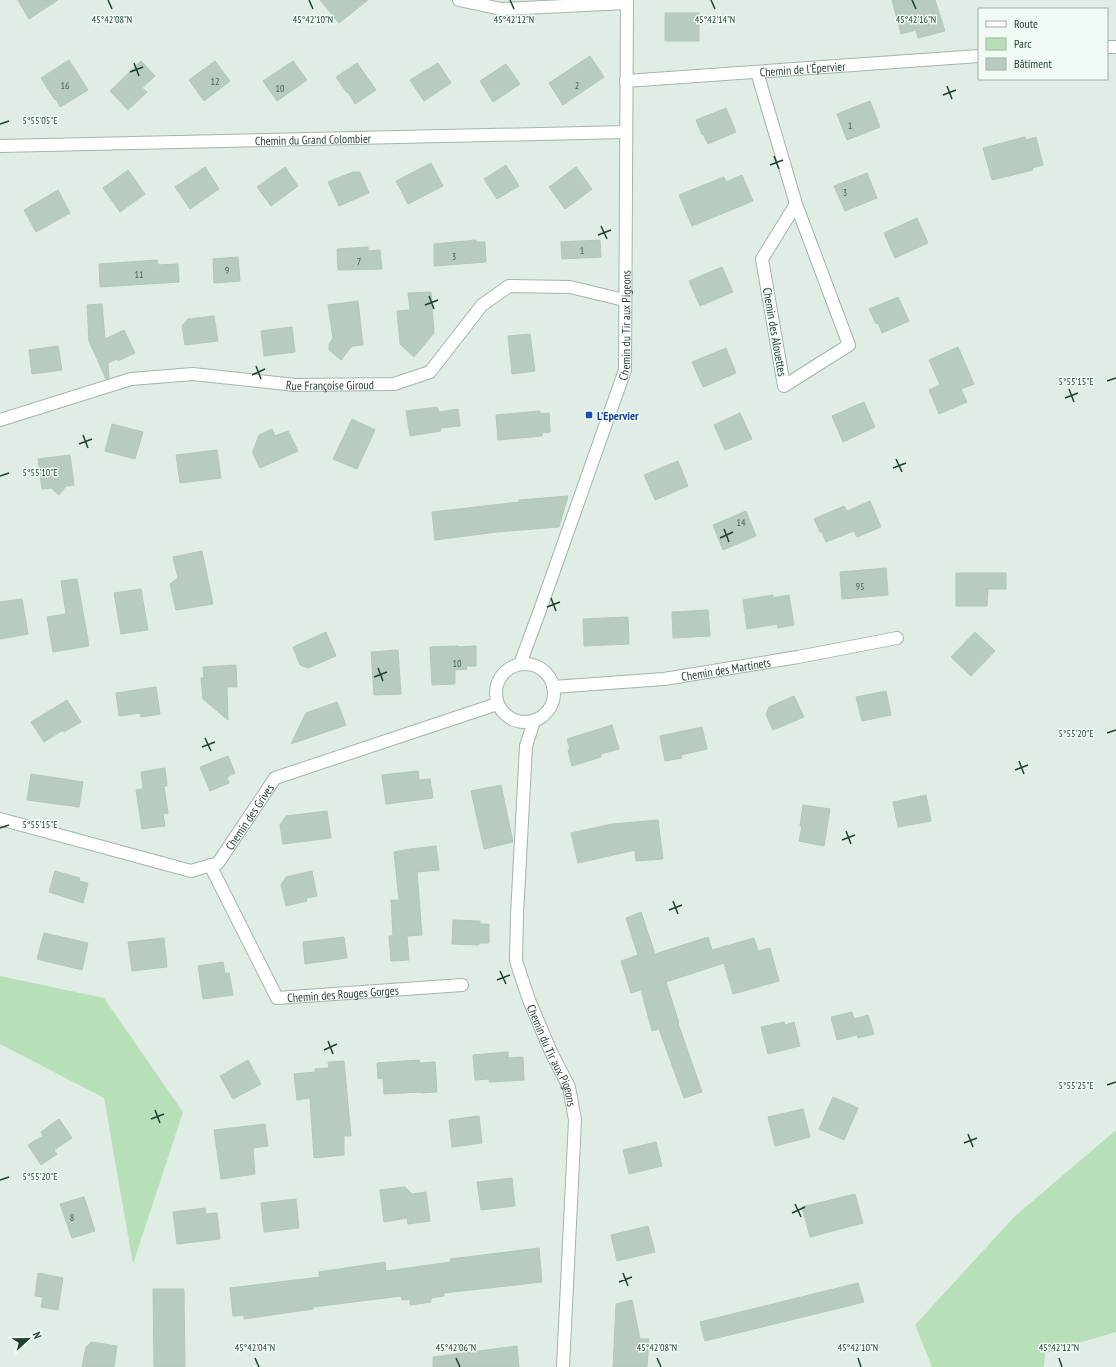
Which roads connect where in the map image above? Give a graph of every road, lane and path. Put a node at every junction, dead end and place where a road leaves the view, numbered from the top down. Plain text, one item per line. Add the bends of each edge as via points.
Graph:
1 (459, 0) edge
2 (626, 1) edge
3 (978, 56) edge
4 (757, 72) junction
5 (626, 82) junction
6 (626, 132) junction
7 (0, 146) edge
8 (796, 204) junction
9 (624, 300) junction
10 (0, 420) edge
11 (531, 634) junction
12 (897, 638) dead end
13 (520, 664) junction
14 (535, 665) junction
15 (553, 687) junction
16 (498, 704) junction
17 (534, 721) junction
18 (521, 722) junction
19 (526, 746) junction
20 (0, 819) edge
21 (210, 865) junction
22 (462, 985) dead end
23 (563, 1367) edge

1 - 2 street via 501,9
2 - 5 street, Chemin du Tir aux Pigeons
3 - 4 street, Chemin de l'Épervier
4 - 5 street, Chemin de l'Épervier
4 - 8 street, Chemin des Alouettes
5 - 6 street, Chemin du Tir aux Pigeons
6 - 7 street, Chemin du Grand Colombier
6 - 9 street, Chemin du Tir aux Pigeons
8 - 8 street, Chemin des Alouettes via 762,259 784,386 850,345
9 - 10 street, Rue Françoise Giroud via 570,287 510,286 482,305 430,372 394,384 296,385 193,374 132,379
9 - 11 street, Chemin du Tir aux Pigeons via 625,370
11 - 13 street, Chemin du Tir aux Pigeons
11 - 14 street, Chemin du Tir aux Pigeons
12 - 15 street, Chemin des Martinets via 664,679
13 - 14 street
13 - 16 street via 511,667 499,678 496,691
14 - 15 street via 544,670
15 - 17 street via 552,704 542,717
16 - 18 street via 507,716
16 - 21 street, Chemin des Grives via 275,778 218,863
17 - 18 street
17 - 19 street, Chemin du Tir aux Pigeons
18 - 19 street, Chemin du Tir aux Pigeons
19 - 23 street, Chemin du Tir aux Pigeons via 516,961 528,1000 569,1087 575,1120
20 - 21 street, Chemin des Grives via 191,871
21 - 22 street, Chemin des Rouges Gorges via 277,998

